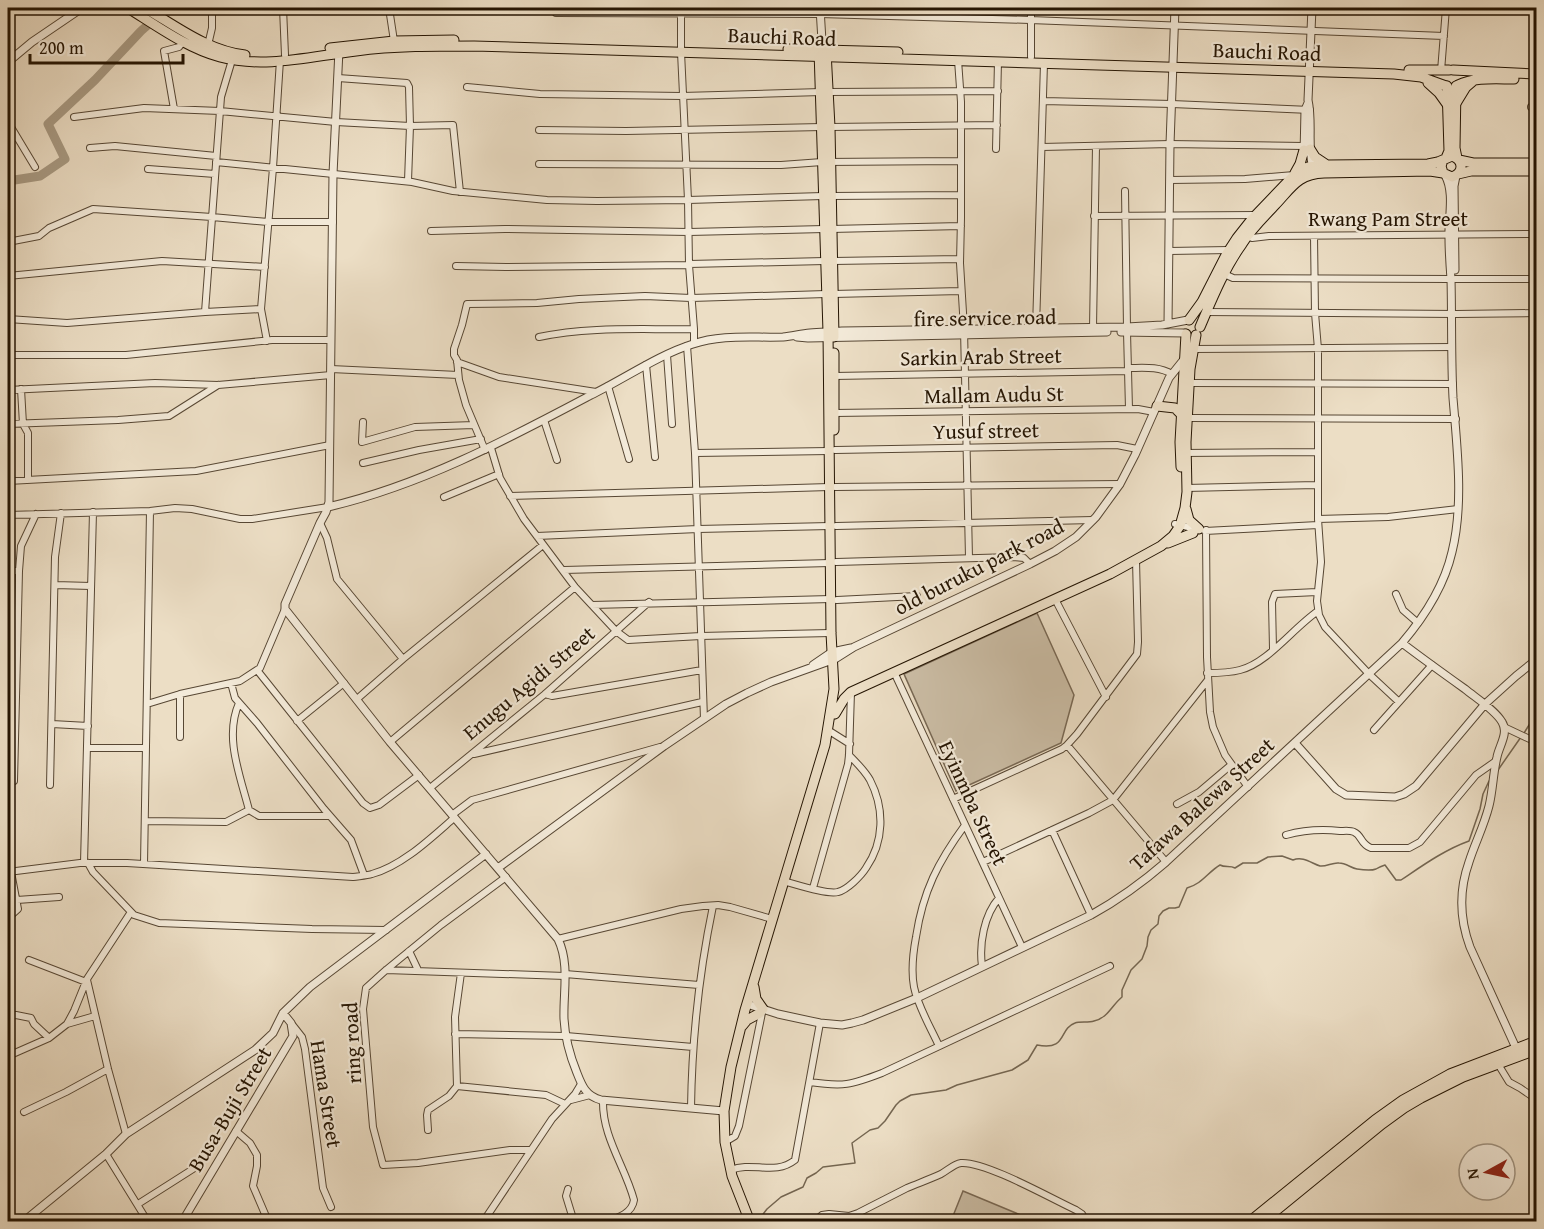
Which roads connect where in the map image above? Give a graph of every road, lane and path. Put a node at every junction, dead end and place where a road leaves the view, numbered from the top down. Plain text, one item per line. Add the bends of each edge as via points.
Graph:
1 (82, 8) edge
2 (128, 8) edge
3 (212, 8) edge
4 (283, 8) edge
5 (389, 8) edge
6 (1031, 8) edge
7 (1175, 8) edge
8 (1312, 8) edge
9 (1446, 8) edge
10 (142, 11) edge
11 (681, 11) edge
12 (820, 11) edge
13 (556, 13) dead end
14 (1030, 20) junction
15 (1175, 25) junction
16 (1311, 30) junction
17 (1444, 36) junction
18 (183, 38) junction
19 (394, 41) junction
20 (208, 45) junction
21 (339, 50) junction
22 (681, 50) junction
23 (823, 51) junction
24 (282, 57) junction
25 (1030, 57) junction
26 (232, 60) junction
27 (957, 60) junction
28 (8, 62) edge
29 (998, 62) junction
30 (1044, 63) junction
31 (1174, 65) junction
32 (1310, 69) junction
33 (1448, 70) junction
34 (1536, 74) edge
35 (1421, 77) junction
36 (338, 78) junction
37 (1476, 79) junction
38 (1536, 80) edge
39 (1452, 86) junction
40 (467, 87) dead end
41 (960, 91) junction
42 (998, 91) junction
43 (824, 92) junction
44 (682, 96) junction
45 (1043, 101) junction
46 (1172, 104) junction
47 (1452, 106) junction
48 (174, 109) junction
49 (1308, 110) junction
50 (220, 111) junction
51 (276, 116) junction
52 (74, 117) dead end
53 (8, 122) edge
54 (336, 122) junction
55 (962, 125) junction
56 (997, 125) junction
57 (410, 126) junction
58 (826, 127) junction
59 (684, 129) junction
60 (539, 130) dead end
61 (16, 136) junction
62 (8, 142) edge
63 (1170, 144) junction
64 (1096, 146) junction
65 (1042, 147) junction
66 (90, 148) dead end
67 (1306, 148) junction
68 (996, 149) dead end
69 (216, 159) junction
70 (1445, 159) junction
71 (1458, 159) junction
72 (962, 161) junction
73 (826, 162) junction
74 (1536, 163) edge
75 (538, 164) dead end
76 (686, 165) junction
77 (1328, 165) junction
78 (35, 166) dead end
79 (273, 168) junction
80 (148, 169) dead end
81 (1536, 171) edge
82 (1303, 173) junction
83 (215, 174) junction
84 (333, 174) junction
85 (1451, 174) junction
86 (1170, 180) junction
87 (408, 181) junction
88 (1125, 191) dead end
89 (460, 192) junction
90 (961, 195) junction
91 (827, 196) junction
92 (688, 200) junction
93 (1170, 215) junction
94 (1256, 215) junction
95 (1094, 216) junction
96 (1126, 216) junction
97 (212, 217) junction
98 (268, 222) junction
99 (333, 222) junction
100 (961, 226) junction
101 (828, 229) junction
102 (431, 231) dead end
103 (689, 232) junction
104 (1244, 234) junction
105 (1536, 234) edge
106 (1314, 236) junction
107 (1451, 236) junction
108 (8, 242) edge
109 (1229, 250) junction
110 (1169, 251) junction
111 (960, 259) junction
112 (829, 261) junction
113 (208, 264) junction
114 (689, 265) junction
115 (456, 266) dead end
116 (264, 267) junction
117 (1221, 273) junction
118 (8, 276) edge
119 (1314, 278) junction
120 (1453, 279) junction
121 (1536, 279) edge
122 (961, 291) junction
123 (829, 294) junction
124 (691, 298) junction
125 (261, 309) junction
126 (205, 312) junction
127 (1206, 312) junction
128 (1315, 313) junction
129 (1536, 313) edge
130 (1454, 314) junction
131 (8, 319) edge
132 (1188, 320) junction
133 (1168, 324) junction
134 (1036, 328) junction
135 (1093, 328) junction
136 (694, 329) junction
137 (1127, 329) junction
138 (964, 332) junction
139 (1192, 332) junction
140 (831, 335) junction
141 (539, 337) dead end
142 (331, 340) junction
143 (267, 341) junction
144 (690, 345) junction
145 (1452, 347) junction
146 (1193, 349) junction
147 (1318, 349) junction
148 (8, 355) edge
149 (667, 355) junction
150 (1185, 358) junction
151 (457, 362) junction
152 (646, 365) junction
153 (1128, 370) junction
154 (331, 372) junction
155 (965, 374) junction
156 (1172, 374) junction
157 (458, 375) junction
158 (834, 376) junction
159 (1190, 383) junction
160 (1318, 384) junction
161 (1453, 384) junction
162 (218, 385) junction
163 (609, 386) junction
164 (21, 389) junction
165 (8, 390) edge
166 (597, 392) junction
167 (1129, 409) junction
168 (1156, 409) junction
169 (966, 412) junction
170 (834, 413) junction
171 (1184, 416) junction
172 (1318, 419) junction
173 (1456, 419) junction
174 (544, 420) junction
175 (363, 422) dead end
176 (8, 424) edge
177 (23, 424) junction
178 (672, 424) dead end
179 (474, 425) junction
180 (481, 440) junction
181 (330, 445) junction
182 (967, 448) junction
183 (488, 449) junction
184 (1137, 449) junction
185 (832, 451) junction
186 (1318, 452) junction
187 (695, 453) junction
188 (1183, 453) junction
189 (655, 457) dead end
190 (629, 459) dead end
191 (558, 460) dead end
192 (363, 463) dead end
193 (499, 474) junction
194 (28, 480) junction
195 (8, 481) edge
196 (1120, 484) junction
197 (968, 485) junction
198 (1317, 485) junction
199 (832, 487) junction
200 (1186, 488) junction
201 (696, 490) junction
202 (510, 496) junction
203 (444, 497) dead end
204 (1186, 501) junction
205 (328, 507) junction
206 (1458, 509) junction
207 (150, 511) junction
208 (93, 512) junction
209 (61, 513) junction
210 (36, 514) junction
211 (8, 515) edge
212 (1093, 520) junction
213 (1318, 522) junction
214 (320, 523) junction
215 (968, 523) junction
216 (833, 526) junction
217 (1176, 527) junction
218 (698, 529) junction
219 (1200, 531) junction
220 (537, 536) junction
221 (543, 545) junction
222 (1161, 546) junction
223 (1149, 553) junction
224 (969, 558) junction
225 (1136, 560) junction
226 (833, 563) junction
227 (1030, 564) junction
228 (699, 566) junction
229 (564, 570) junction
230 (8, 571) edge
231 (19, 571) junction
232 (55, 585) junction
233 (91, 586) junction
234 (575, 587) junction
235 (1317, 592) junction
236 (1396, 594) dead end
237 (917, 596) dead end
238 (1055, 598) junction
239 (834, 599) junction
240 (649, 602) junction
241 (700, 602) junction
242 (592, 605) junction
243 (285, 609) junction
244 (1318, 612) junction
245 (8, 617) edge
246 (17, 618) junction
247 (1418, 623) junction
248 (616, 631) junction
249 (831, 633) junction
250 (701, 636) junction
251 (1402, 643) junction
252 (1273, 649) junction
253 (835, 655) junction
254 (403, 659) junction
255 (1536, 660) edge
256 (1432, 666) junction
257 (257, 670) junction
258 (702, 670) junction
259 (894, 672) junction
260 (1207, 673) junction
261 (1369, 674) junction
262 (1207, 681) junction
263 (231, 683) junction
264 (344, 683) junction
265 (839, 686) junction
266 (851, 692) junction
267 (180, 694) junction
268 (545, 694) junction
269 (1106, 697) junction
270 (357, 699) junction
271 (702, 702) junction
272 (1399, 702) junction
273 (239, 703) junction
274 (147, 704) junction
275 (1485, 704) junction
276 (835, 714) junction
277 (704, 719) junction
278 (297, 721) junction
279 (51, 724) junction
280 (88, 726) junction
281 (1504, 728) junction
282 (1374, 730) dead end
283 (831, 732) junction
284 (180, 737) dead end
285 (1536, 741) edge
286 (390, 742) junction
287 (1295, 743) junction
288 (850, 744) junction
289 (825, 745) junction
290 (1067, 745) junction
291 (664, 746) junction
292 (87, 748) junction
293 (146, 748) junction
294 (471, 755) junction
295 (849, 755) junction
296 (1496, 764) junction
297 (1231, 765) junction
298 (419, 775) junction
299 (14, 781) dead end
300 (50, 785) dead end
301 (1248, 787) junction
302 (430, 788) junction
303 (953, 799) junction
304 (1113, 800) junction
305 (1177, 804) dead end
306 (249, 810) junction
307 (329, 816) junction
308 (453, 816) junction
309 (145, 821) junction
310 (965, 825) junction
311 (1052, 830) junction
312 (1286, 835) dead end
313 (486, 854) junction
314 (983, 862) junction
315 (1166, 862) junction
316 (86, 863) junction
317 (144, 864) junction
318 (498, 868) junction
319 (9, 872) edge
320 (364, 875) junction
321 (506, 877) junction
322 (783, 881) junction
323 (813, 888) junction
324 (59, 897) dead end
325 (999, 898) junction
326 (17, 900) junction
327 (712, 906) junction
328 (131, 912) junction
329 (1091, 915) junction
330 (8, 918) edge
331 (772, 919) junction
332 (387, 930) junction
333 (558, 939) junction
334 (1022, 947) junction
335 (409, 951) junction
336 (29, 960) dead end
337 (982, 966) junction
338 (1110, 966) dead end
339 (386, 970) junction
340 (418, 970) junction
341 (461, 972) junction
342 (565, 975) junction
343 (753, 980) junction
344 (87, 981) junction
345 (699, 985) junction
346 (917, 998) junction
347 (746, 1007) junction
348 (762, 1012) junction
349 (283, 1013) junction
350 (8, 1016) edge
351 (95, 1016) junction
352 (291, 1023) junction
353 (820, 1023) junction
354 (67, 1024) junction
355 (455, 1034) junction
356 (738, 1034) junction
357 (566, 1036) junction
358 (49, 1038) junction
359 (1536, 1041) edge
360 (939, 1046) junction
361 (693, 1047) junction
362 (1516, 1048) junction
363 (1536, 1050) edge
364 (8, 1056) edge
365 (1498, 1064) junction
366 (108, 1069) junction
367 (810, 1082) junction
368 (581, 1084) junction
369 (457, 1086) junction
370 (590, 1095) junction
371 (1536, 1099) edge
372 (603, 1100) junction
373 (566, 1103) junction
374 (691, 1108) junction
375 (724, 1111) junction
376 (24, 1112) dead end
377 (428, 1130) dead end
378 (236, 1131) junction
379 (126, 1134) junction
380 (725, 1142) junction
381 (530, 1150) junction
382 (106, 1154) junction
383 (193, 1169) dead end
384 (731, 1170) junction
385 (568, 1189) dead end
386 (138, 1204) junction
387 (331, 1207) dead end
388 (750, 1220) edge
389 (23, 1221) edge
390 (148, 1221) edge
391 (182, 1221) edge
392 (268, 1221) edge
393 (404, 1221) edge
394 (428, 1221) edge
395 (483, 1221) edge
396 (574, 1221) edge
397 (605, 1221) edge
398 (814, 1221) edge
399 (1087, 1221) edge
400 (1249, 1221) edge
401 (1262, 1221) edge

1 - 28 street
2 - 10 main road, Bauchi Road
3 - 20 street
4 - 24 street
5 - 19 street
6 - 14 street
7 - 15 street
8 - 16 street
9 - 17 street
10 - 18 main road, Bauchi Road
11 - 12 street
11 - 13 street
11 - 22 street
12 - 14 street
12 - 23 street
14 - 15 street
14 - 25 street
15 - 16 street
15 - 31 street
16 - 17 street
16 - 32 street
17 - 33 street
18 - 20 main road, Bauchi Road
18 - 26 main road, Bauchi Road via 208,53
18 - 48 street via 179,46 164,51
19 - 21 main road, Bauchi Road
19 - 22 main road, Bauchi Road via 474,40
20 - 24 main road, Bauchi Road via 235,54
21 - 22 main road, Bauchi Road via 463,46
21 - 24 main road, Bauchi Road
21 - 36 street
22 - 23 main road, Bauchi Road
22 - 44 street
23 - 25 main road, Bauchi Road
23 - 27 main road, Bauchi Road
23 - 43 main road
24 - 26 main road, Bauchi Road via 255,62
24 - 51 street
25 - 31 main road, Bauchi Road
26 - 50 street
27 - 29 main road, Bauchi Road
27 - 41 street
29 - 30 main road, Bauchi Road
29 - 42 street
30 - 31 main road, Bauchi Road
30 - 45 street
31 - 32 main road, Bauchi Road
31 - 46 street
32 - 33 main road, Bauchi Road
32 - 35 main road, Bauchi Road
32 - 49 street
33 - 34 main road, Bauchi Road
33 - 39 main road via 1443,82
33 - 39 main road via 1459,75 1460,80
35 - 39 main road, Bauchi Road
35 - 47 main road
36 - 54 street
36 - 57 street via 407,83
37 - 38 main road
37 - 39 main road
37 - 47 main road
39 - 47 main road
40 - 44 street via 540,94
41 - 42 street
41 - 43 street
41 - 55 street
42 - 56 street
43 - 44 street
43 - 58 main road
44 - 59 street
45 - 46 street
45 - 65 street
46 - 49 street
46 - 63 street
47 - 70 main road
47 - 71 main road
48 - 50 street
48 - 52 street via 144,108
49 - 67 street
50 - 51 street
50 - 69 street
51 - 54 street
51 - 79 street
53 - 61 street
54 - 57 street
54 - 84 street
55 - 56 street
55 - 58 street
55 - 72 street
56 - 68 street
57 - 87 street
57 - 89 street via 453,125
58 - 59 street
58 - 73 main road
59 - 60 street
59 - 76 street
61 - 62 street
61 - 78 street
63 - 64 street
63 - 67 street
63 - 86 street
64 - 65 street
64 - 95 street
65 - 134 street
66 - 69 street via 115,146
67 - 77 main road
67 - 82 street
67 - 82 main road via 1300,164
69 - 79 street
69 - 83 street
70 - 71 main road
70 - 77 main road via 1428,164
70 - 85 main road via 1441,166
71 - 74 main road via 1473,163
71 - 85 main road via 1461,168
72 - 73 street
72 - 90 street
73 - 76 street
73 - 91 main road
75 - 76 street
76 - 92 street
77 - 82 main road
79 - 84 street
79 - 98 street
80 - 83 street
81 - 85 main road
82 - 85 main road
82 - 86 street
82 - 94 main road
82 - 104 main road
83 - 97 street
84 - 87 street
84 - 99 street
85 - 107 street
86 - 93 street
87 - 89 street
88 - 96 street
89 - 92 street via 547,200
90 - 91 street
90 - 100 street
91 - 92 street
91 - 101 main road
92 - 103 street
93 - 94 street
93 - 96 street
93 - 110 street
94 - 104 main road
95 - 96 street
95 - 135 street
96 - 137 street
97 - 98 street
97 - 108 street via 93,209 39,236
97 - 113 street
98 - 99 street
98 - 116 street
99 - 142 street
100 - 101 street
100 - 111 street
101 - 103 street
101 - 112 main road
102 - 103 street
103 - 114 street
104 - 106 street, Rwang Pam Street via 1252,238
104 - 109 main road
104 - 117 main road
105 - 107 street, Rwang Pam Street
106 - 107 street, Rwang Pam Street
106 - 119 street
107 - 120 street
109 - 110 street
109 - 117 main road
110 - 133 street
111 - 112 street
111 - 122 street
112 - 114 street
112 - 123 main road
113 - 116 street
113 - 118 street via 162,261
113 - 126 street
114 - 115 street
114 - 124 street
116 - 125 street
117 - 119 street via 1233,278
117 - 127 main road
117 - 132 main road
119 - 120 street
119 - 128 street
120 - 121 street
120 - 130 street
122 - 123 street
122 - 138 street
123 - 124 street
123 - 140 main road
124 - 136 street
124 - 151 street via 645,296 467,304 454,349
125 - 126 street
125 - 143 street
126 - 131 street via 68,323
127 - 128 street
127 - 139 main road
128 - 130 street
128 - 147 street
129 - 130 street
130 - 145 street
130 - 173 street
132 - 133 street
132 - 139 main road via 1196,321
133 - 137 street
134 - 135 street
134 - 138 street
135 - 137 street
136 - 141 street via 602,330
136 - 144 street
137 - 138 street, fire service road
137 - 139 street, fire service road
137 - 153 street
138 - 140 street, fire service road
138 - 155 street
139 - 146 main road
139 - 150 main road
140 - 144 street, fire service road via 724,338
140 - 158 main road
140 - 185 main road
142 - 143 street
142 - 154 street
143 - 148 street via 126,355
144 - 149 street, fire service road
144 - 187 street
145 - 147 street
145 - 161 street
146 - 147 street
146 - 159 main road
147 - 160 street
149 - 152 street, fire service road
149 - 178 street
150 - 156 street, old buruku park road
150 - 171 main road
151 - 157 street
151 - 166 street via 499,376
152 - 163 street, fire service road
152 - 189 street
153 - 155 street, Sarkin Arab Street
153 - 156 street, Sarkin Arab Street via 1158,368
153 - 167 street
154 - 157 street
154 - 162 street
154 - 181 street
155 - 158 street, Sarkin Arab Street
155 - 169 street
156 - 168 street, old buruku park road
157 - 179 street
158 - 170 main road
159 - 160 street
159 - 171 main road
160 - 161 street
160 - 172 street
161 - 173 street
162 - 164 street via 155,383
162 - 177 street via 169,416
163 - 166 street, fire service road
163 - 190 street
164 - 165 street
164 - 177 street
166 - 174 street, fire service road
167 - 168 street, Mallam Audu St
167 - 169 street, Mallam Audu St
168 - 171 main road via 1176,408
168 - 184 street, old buruku park road
169 - 170 street, Mallam Audu St
169 - 182 street
170 - 185 main road
171 - 172 street
171 - 188 main road
172 - 173 street
172 - 186 street
173 - 206 street, Tafawa Balewa Street
174 - 183 street, fire service road
174 - 191 street
175 - 179 street via 362,442 415,428
176 - 177 street
177 - 194 street via 28,433
179 - 180 street
180 - 183 street
180 - 192 street
181 - 194 street via 196,471
181 - 205 street
182 - 184 street, Yusuf street via 1117,445
182 - 185 street, Yusuf street
182 - 197 street
183 - 193 street
183 - 205 street, fire service road via 402,486
184 - 196 street, old buruku park road
185 - 187 street, Yusuf street
185 - 199 main road
186 - 188 street
186 - 198 street
187 - 201 street
188 - 200 main road
188 - 217 main road
193 - 202 street
193 - 203 street
194 - 195 street
196 - 197 street
196 - 212 street, old buruku park road
197 - 199 street
197 - 215 street
198 - 200 street
198 - 213 street
199 - 201 street
199 - 216 main road
200 - 204 main road
201 - 202 street
201 - 218 street
202 - 220 street
204 - 217 main road
204 - 219 main road via 1188,516
205 - 207 street via 252,519 175,508
205 - 214 street
206 - 213 street
206 - 247 street, Tafawa Balewa Street via 1448,567 1436,596
207 - 208 street
207 - 274 street
208 - 209 street
208 - 233 street
209 - 210 street
209 - 232 street
210 - 211 street
210 - 231 street via 21,546
212 - 215 street
212 - 227 street, old buruku park road via 1066,545
213 - 219 street
213 - 235 street via 1321,561
214 - 243 street
214 - 254 street via 337,579
215 - 216 street
215 - 224 street
216 - 218 street
216 - 226 main road
217 - 219 street
217 - 222 main road
217 - 223 main road
218 - 220 street
218 - 228 street
219 - 222 main road
219 - 260 street
220 - 221 street
221 - 229 street
221 - 254 street
222 - 223 main road
223 - 225 main road
224 - 226 street
224 - 227 street via 1020,557
225 - 238 main road
225 - 269 street via 1137,654
226 - 228 street
226 - 239 main road
227 - 253 street, old buruku park road
228 - 229 street
228 - 241 street
229 - 234 street
230 - 231 street
231 - 246 street
232 - 233 street
232 - 279 street
233 - 280 street
234 - 242 street
234 - 286 street
235 - 244 street
235 - 252 street via 1275,594
236 - 247 street via 1403,610
237 - 239 street
238 - 259 main road
238 - 269 street
239 - 241 street
239 - 249 main road
239 - 253 main road
240 - 241 street
240 - 242 street
240 - 248 street, Enugu Agidi Street
241 - 250 street
242 - 248 street
243 - 257 street
243 - 264 street
244 - 252 street
244 - 261 street via 1321,621
245 - 246 street
246 - 299 street
247 - 251 street, Tafawa Balewa Street
248 - 250 street via 628,640
248 - 268 street, Enugu Agidi Street
249 - 250 street
249 - 253 main road
250 - 258 street
251 - 256 street
251 - 261 street, Tafawa Balewa Street
252 - 260 street via 1245,669
253 - 265 main road
253 - 277 street, old buruku park road via 747,693
253 - 289 main road
254 - 270 street
255 - 275 street
256 - 272 street
256 - 275 street
257 - 263 street
257 - 278 street
258 - 268 street via 552,696
258 - 271 street
259 - 266 main road
259 - 303 street, Eyinmba Street
260 - 262 street
261 - 272 street
261 - 287 street, Tafawa Balewa Street
262 - 297 street via 1213,727
262 - 304 street
263 - 267 street
263 - 273 street
264 - 270 street
264 - 278 street
265 - 266 main road via 843,692
265 - 276 main road
266 - 276 main road
266 - 288 street
267 - 274 street
267 - 284 street
268 - 294 street, Enugu Agidi Street
269 - 290 street
270 - 286 street
271 - 277 street
271 - 294 street
272 - 282 street
273 - 306 street via 233,720 233,748
273 - 307 street
274 - 293 street
275 - 281 street
275 - 287 street via 1416,786 1395,797 1341,792
276 - 283 main road
277 - 291 street, old buruku park road
278 - 298 street via 370,808
279 - 280 street
279 - 300 street
280 - 292 street
281 - 285 street
281 - 296 street
283 - 288 street
283 - 289 main road
286 - 298 street
287 - 301 street, Tafawa Balewa Street
288 - 295 street
289 - 322 main road
290 - 303 street
290 - 304 street
291 - 308 street via 472,800
291 - 318 street, old buruku park road
292 - 293 street
292 - 316 street
293 - 309 street
294 - 302 street, Enugu Agidi Street
295 - 323 street
295 - 323 street via 875,792 881,821 879,842 864,871 842,890 829,893
296 - 312 street via 1476,775 1412,847 1371,848 1354,832 1328,830
296 - 362 street via 1489,807 1468,864 1462,913 1470,947
297 - 301 street
297 - 305 street via 1200,792
298 - 302 street
301 - 315 street, Tafawa Balewa Street
302 - 308 street
303 - 310 street, Eyinmba Street
304 - 311 street
304 - 315 street
306 - 307 street via 259,816
306 - 309 street via 226,822
307 - 320 street via 351,840
308 - 313 street
308 - 320 street via 420,848 396,863
309 - 317 street
310 - 314 street, Eyinmba Street
310 - 346 street via 934,873 922,904 912,962
311 - 314 street
311 - 329 street
313 - 318 street
313 - 332 street
314 - 325 street, Eyinmba Street
315 - 329 street, Tafawa Balewa Street
316 - 317 street
316 - 319 street
316 - 328 street
317 - 320 street
318 - 321 street
319 - 326 street
321 - 333 street
321 - 335 street, ring road
322 - 323 street
322 - 331 main road
324 - 326 street
325 - 334 street, Eyinmba Street
325 - 337 street via 984,931
326 - 330 street via 18,909
327 - 331 street
327 - 333 street via 681,909
327 - 345 street
328 - 332 street via 159,923
328 - 344 street
329 - 334 street, Tafawa Balewa Street
331 - 343 main road
332 - 349 street via 310,987
333 - 342 street via 564,954
334 - 337 street, Tafawa Balewa Street
335 - 339 street, ring road
335 - 340 street
336 - 344 street
337 - 346 street, Tafawa Balewa Street
338 - 360 street
339 - 340 street
339 - 381 street, ring road via 366,988 363,1009 373,1126 383,1165
340 - 341 street
341 - 342 street
341 - 355 street
342 - 345 street
342 - 357 street
343 - 347 main road
343 - 348 main road
344 - 351 street
344 - 354 street
345 - 361 street
346 - 353 street, Tafawa Balewa Street via 852,1023
346 - 360 street
347 - 348 street, Tafawa Balewa Street
347 - 356 main road
348 - 353 street, Tafawa Balewa Street
348 - 356 main road via 747,1020
348 - 380 street via 739,1126 735,1136
349 - 352 street
349 - 379 street via 273,1033 255,1050
350 - 358 street via 31,1018
351 - 354 street
351 - 366 street
352 - 378 street, Busa-Buji Street via 293,1036
352 - 387 street, Hama Street via 302,1037 305,1049 323,1188
353 - 367 street
354 - 358 street
355 - 357 street
355 - 369 street
356 - 375 main road
357 - 361 street
357 - 368 street
358 - 364 street
359 - 362 main road
360 - 367 street via 853,1084
361 - 374 street
362 - 400 main road via 1450,1074 1402,1100
363 - 365 main road
365 - 371 street via 1509,1082
365 - 401 main road via 1404,1108
366 - 376 street
366 - 379 street
367 - 384 street via 795,1160 782,1167 746,1166
368 - 370 street
368 - 373 street
369 - 373 street via 546,1095
369 - 377 street via 428,1110
370 - 372 street
370 - 373 street
372 - 374 street
372 - 397 street via 603,1118 634,1200 624,1215
373 - 381 street
374 - 375 street
375 - 380 main road
378 - 391 street, Busa-Buji Street
378 - 392 street via 250,1143 256,1155 253,1186
379 - 382 street
380 - 384 main road
381 - 395 street
382 - 386 street
382 - 389 street
383 - 386 street
384 - 388 main road
385 - 396 street via 566,1196
386 - 390 street
393 - 394 street
398 - 399 street via 822,1215 858,1213 965,1163 986,1168 1076,1210

